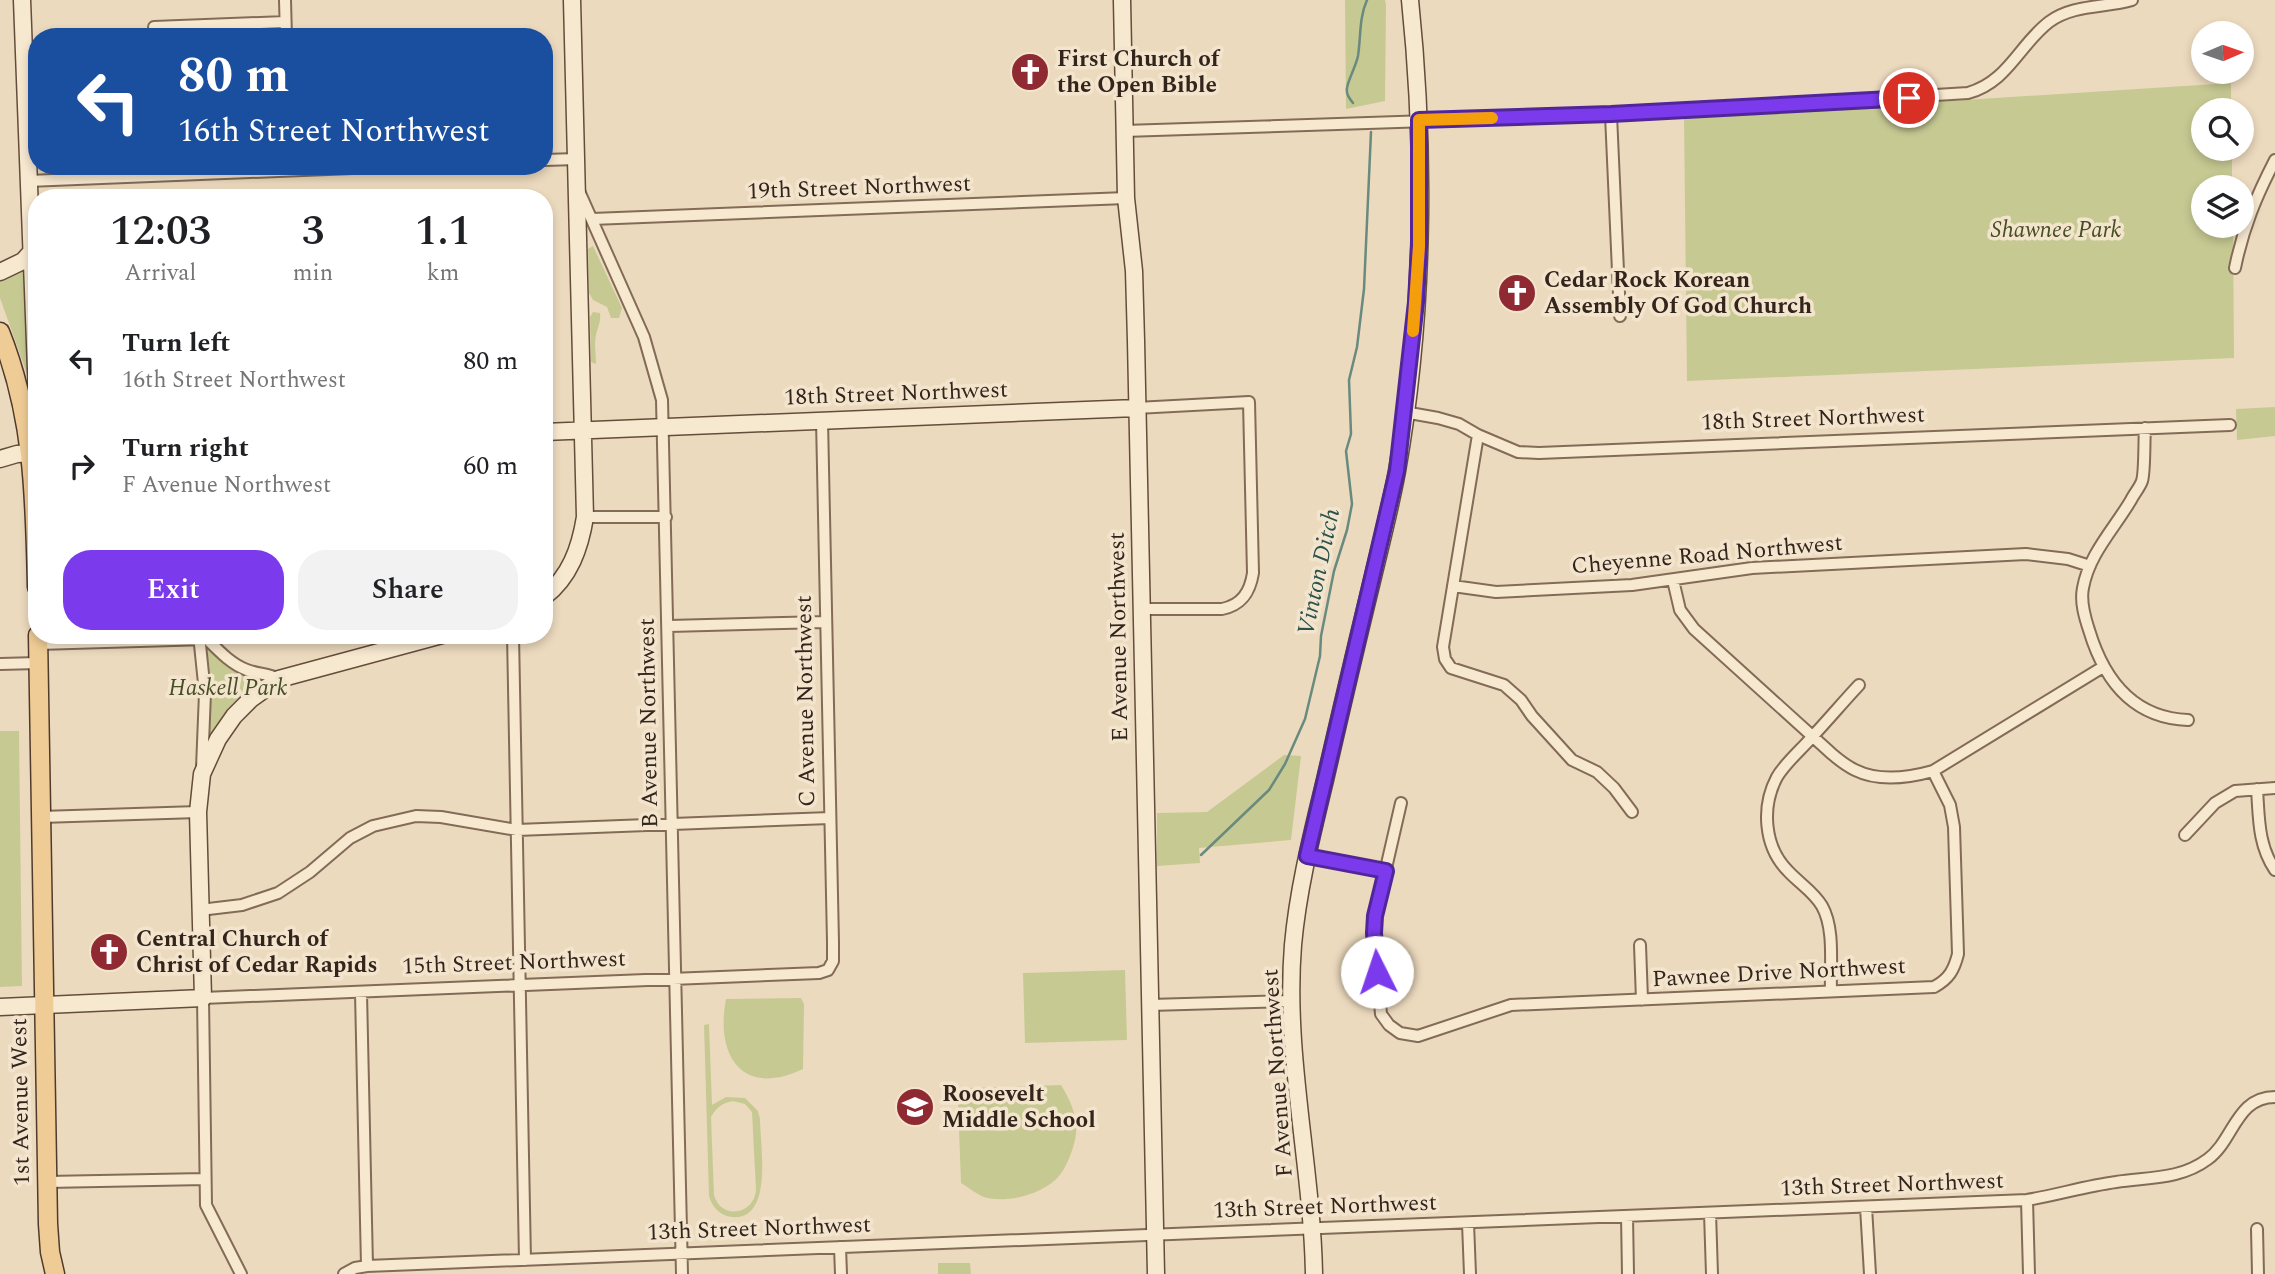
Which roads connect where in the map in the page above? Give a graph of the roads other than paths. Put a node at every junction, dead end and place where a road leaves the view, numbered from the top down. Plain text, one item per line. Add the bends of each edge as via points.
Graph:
1 (22, 0) edge
2 (285, 0) edge
3 (572, 0) edge
4 (1122, 0) edge
5 (1410, 0) edge
6 (2132, 0) edge
7 (285, 22) junction
8 (154, 27) dead end
9 (285, 28) edge
10 (1611, 114) junction
11 (1419, 120) junction
12 (1124, 131) junction
13 (577, 159) junction
14 (553, 160) edge
15 (2275, 160) edge
16 (148, 175) edge
17 (28, 181) junction
18 (578, 188) junction
19 (28, 189) edge
20 (1126, 198) junction
21 (592, 219) junction
22 (28, 255) edge
23 (2235, 268) dead end
24 (0, 272) edge
25 (1620, 316) dead end
26 (0, 332) edge
27 (1136, 408) junction
28 (1404, 412) junction
29 (822, 420) junction
30 (2230, 425) dead end
31 (28, 426) edge
32 (664, 427) junction
33 (2145, 428) junction
34 (583, 429) junction
35 (553, 431) edge
36 (1478, 435) junction
37 (28, 454) edge
38 (0, 458) edge
39 (585, 517) junction
40 (666, 517) junction
41 (2090, 566) junction
42 (1673, 580) junction
43 (1453, 586) junction
44 (553, 588) edge
45 (1141, 610) junction
46 (825, 622) junction
47 (669, 626) junction
48 (38, 644) edge
49 (200, 644) edge
50 (212, 644) edge
51 (409, 644) edge
52 (513, 644) edge
53 (38, 663) junction
54 (0, 664) edge
55 (2103, 667) junction
56 (279, 679) junction
57 (1859, 685) dead end
58 (2188, 720) dead end
59 (1812, 737) junction
60 (1933, 771) junction
61 (202, 775) junction
62 (2275, 788) edge
63 (2257, 789) junction
64 (1401, 803) dead end
65 (198, 812) junction
66 (1632, 812) dead end
67 (41, 817) junction
68 (830, 818) junction
69 (673, 825) junction
70 (517, 830) junction
71 (2185, 835) dead end
72 (1307, 856) junction
73 (2275, 870) edge
74 (1386, 871) junction
75 (200, 910) junction
76 (1640, 945) dead end
77 (819, 973) joint
78 (676, 979) junction
79 (520, 986) junction
80 (1831, 991) junction
81 (361, 993) junction
82 (203, 998) junction
83 (1642, 1000) junction
84 (1292, 1001) junction
85 (1150, 1005) junction
86 (44, 1006) junction
87 (0, 1007) edge
88 (2275, 1097) edge
89 (205, 1179) junction
90 (47, 1182) junction
91 (2027, 1200) junction
92 (1866, 1207) junction
93 (1710, 1213) junction
94 (1627, 1216) junction
95 (1468, 1223) junction
96 (1313, 1229) junction
97 (2257, 1229) dead end
98 (1155, 1235) junction
99 (840, 1247) junction
100 (682, 1254) junction
101 (525, 1260) junction
102 (367, 1266) junction
103 (55, 1274) edge
104 (241, 1274) edge
105 (344, 1274) edge
106 (682, 1274) edge
107 (841, 1274) edge
108 (1156, 1274) edge
109 (1314, 1274) edge
110 (1469, 1274) edge
111 (1628, 1274) edge
112 (1712, 1274) edge
113 (1870, 1274) edge
114 (2029, 1274) edge
115 (2258, 1274) edge

1 - 17 street
2 - 7 street
3 - 13 street
4 - 12 street, E Avenue Northwest
5 - 11 street, F Avenue Northwest
6 - 10 street via 2088,6 2050,21 1991,85 1968,93
7 - 8 street
7 - 9 street
10 - 11 street
10 - 25 street
11 - 12 street
11 - 28 street, F Avenue Northwest via 1417,288
12 - 20 street, E Avenue Northwest
13 - 14 street
13 - 18 street
15 - 23 street via 2245,227
16 - 17 street
17 - 19 street
18 - 21 street, B Avenue Northwest
18 - 34 street
20 - 21 street, 19th Street Northwest
20 - 27 street, E Avenue Northwest via 1134,273
21 - 32 street, B Avenue Northwest via 644,337 662,400
22 - 24 street
26 - 31 main road
27 - 29 street, 18th Street Northwest
27 - 45 street, E Avenue Northwest
27 - 45 street, 18th Street Northwest via 1250,402 1254,573 1250,589 1232,607 1222,609
28 - 36 street, 18th Street Northwest via 1459,424
28 - 72 street, F Avenue Northwest via 1397,471
29 - 32 street, 18th Street Northwest
29 - 46 street, C Avenue Northwest
30 - 33 street, 18th Street Northwest
32 - 34 street, 18th Street Northwest
32 - 40 street, B Avenue Northwest
33 - 36 street, 18th Street Northwest via 1539,453 1518,452
33 - 41 street via 2142,480
34 - 35 street, 18th Street Northwest
34 - 39 street
36 - 43 street
37 - 38 street
39 - 40 street
39 - 44 street via 573,560
40 - 47 street, B Avenue Northwest
41 - 42 street, Cheyenne Road Northwest via 2026,554 1752,568
41 - 55 street via 2082,590 2084,615
42 - 43 street, Cheyenne Road Northwest via 1496,592
42 - 59 street via 1680,610 1694,629
43 - 66 street via 1443,648 1451,668 1504,685 1572,760 1597,772
45 - 85 street, E Avenue Northwest
46 - 47 street
46 - 68 street, C Avenue Northwest
47 - 69 street, B Avenue Northwest
48 - 53 main road, 1st Avenue West
49 - 61 street via 205,692
50 - 56 street via 247,670
51 - 56 street
52 - 70 street
53 - 54 street
53 - 67 main road, 1st Avenue West
55 - 58 street via 2137,706 2158,716
55 - 60 street
56 - 61 street via 234,716
57 - 59 street
59 - 60 street via 1856,771 1895,778
59 - 80 street via 1777,776 1766,827 1787,870 1822,906 1829,925
60 - 80 street, Pawnee Drive Northwest via 1950,806 1954,827 1958,954 1954,968 1934,987
61 - 65 street
62 - 63 street
63 - 71 street via 2235,791 2215,803
63 - 73 street via 2260,834
64 - 74 street
65 - 67 street
65 - 75 street
67 - 86 main road, 1st Avenue West
68 - 69 street
68 - 77 street, C Avenue Northwest via 833,961 828,970
69 - 70 street
69 - 78 street, B Avenue Northwest
70 - 75 street via 442,817 394,820 350,838 278,893 242,905
70 - 79 street
72 - 74 street
72 - 84 street, F Avenue Northwest via 1293,947
74 - 83 street, Pawnee Drive Northwest via 1374,933 1379,997 1381,1014 1400,1033 1418,1036 1511,1004
75 - 82 street
76 - 83 street
77 - 78 street, 15th Street Northwest
78 - 79 street, 15th Street Northwest
78 - 100 street, B Avenue Northwest
79 - 81 street, 15th Street Northwest
79 - 101 street
80 - 83 street, Pawnee Drive Northwest
81 - 82 street, 15th Street Northwest
81 - 102 street
82 - 86 street, 15th Street Northwest
82 - 89 street
84 - 85 street
84 - 96 street, F Avenue Northwest
85 - 98 street, E Avenue Northwest
86 - 87 street, 15th Street Northwest
86 - 90 main road, 1st Avenue West
88 - 91 street, 13th Street Northwest via 2253,1102 2210,1158 2178,1175 2114,1182
89 - 90 street
89 - 104 street via 206,1205
90 - 103 main road, 1st Avenue West
91 - 92 street, 13th Street Northwest
91 - 114 street
92 - 93 street, 13th Street Northwest
92 - 113 street
93 - 94 street, 13th Street Northwest
93 - 112 street
94 - 95 street, 13th Street Northwest
94 - 111 street
95 - 96 street, 13th Street Northwest
95 - 110 street
96 - 98 street, 13th Street Northwest
96 - 109 street, F Avenue Northwest
97 - 115 street
98 - 99 street, 13th Street Northwest
98 - 108 street, E Avenue Northwest
99 - 100 street, 13th Street Northwest
99 - 107 street
100 - 101 street, 13th Street Northwest
100 - 106 street, B Avenue Northwest
101 - 102 street, 13th Street Northwest
102 - 105 street, 13th Street Northwest

